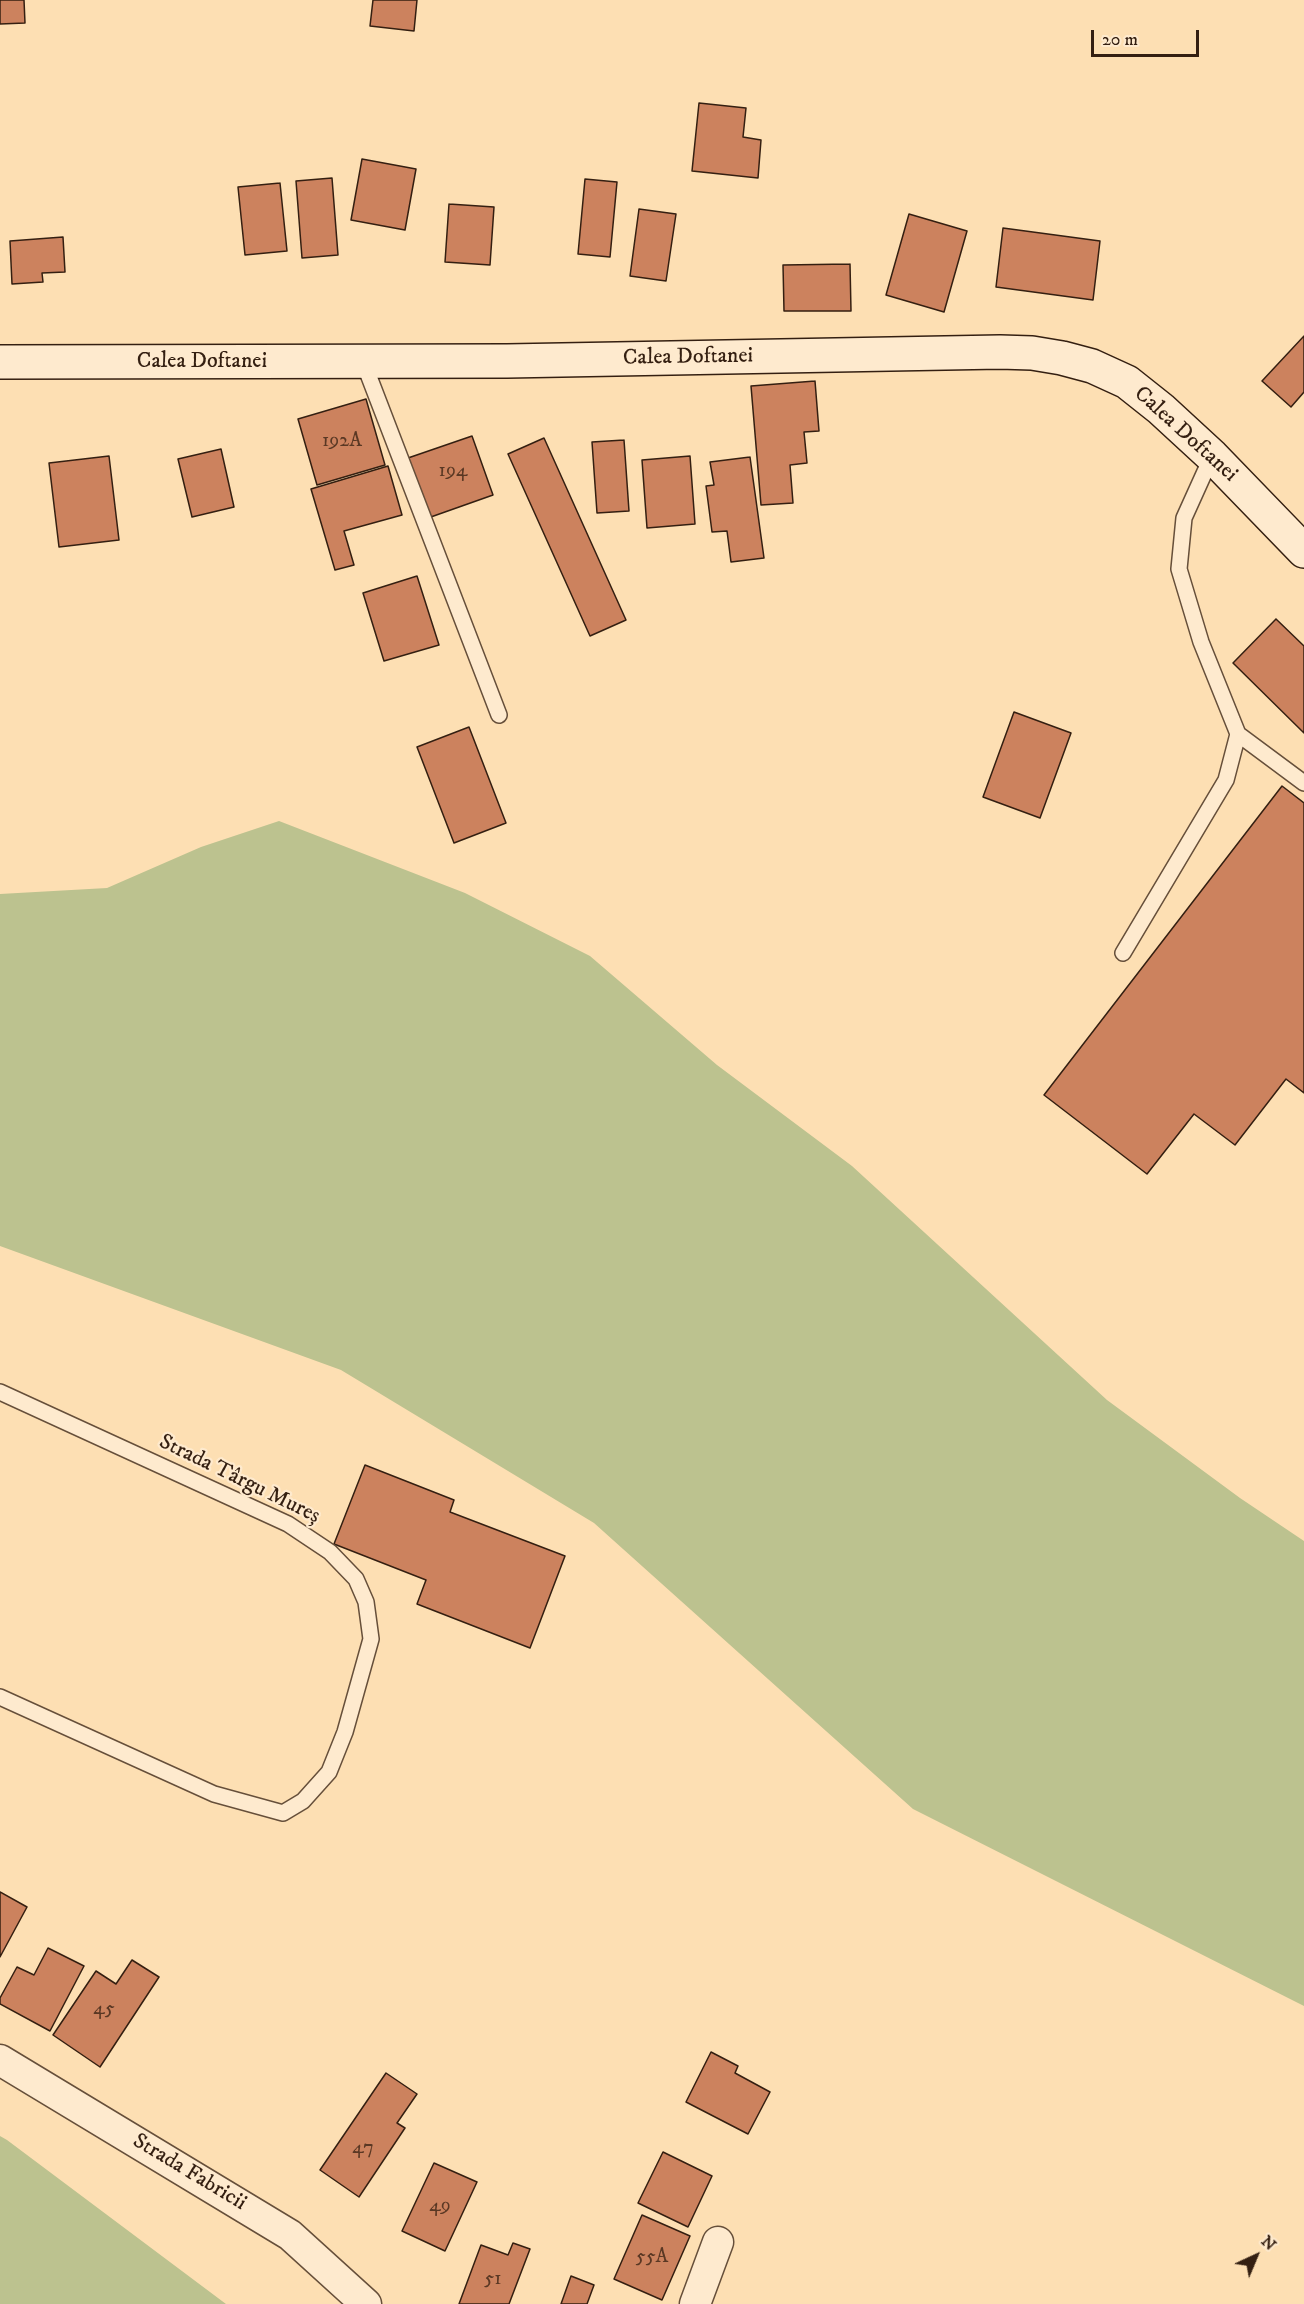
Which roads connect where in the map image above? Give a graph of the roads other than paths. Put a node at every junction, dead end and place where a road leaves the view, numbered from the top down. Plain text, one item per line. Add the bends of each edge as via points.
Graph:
1 (363, 361) junction
2 (0, 362) edge
3 (1212, 456) junction
4 (1304, 551) edge
5 (500, 715) dead end
6 (1238, 734) junction
7 (1304, 783) edge
8 (1123, 953) dead end
9 (0, 1392) edge
10 (0, 1697) edge
11 (0, 2060) edge
12 (718, 2242) dead end
13 (366, 2304) edge
14 (695, 2304) edge

1 - 2 main road, Calea Doftanei
1 - 3 main road, Calea Doftanei via 1032,353 1092,366 1127,382
1 - 5 lane
3 - 4 main road, Calea Doftanei
3 - 6 lane via 1184,518 1179,569 1201,642
6 - 7 lane
6 - 8 lane via 1226,780
9 - 10 lane, Strada Târgu Mureș via 288,1524 330,1552 357,1579 366,1602 371,1639 345,1732 329,1772 303,1801 283,1813 214,1794
11 - 13 street, Strada Fabricii via 290,2235
12 - 14 street

